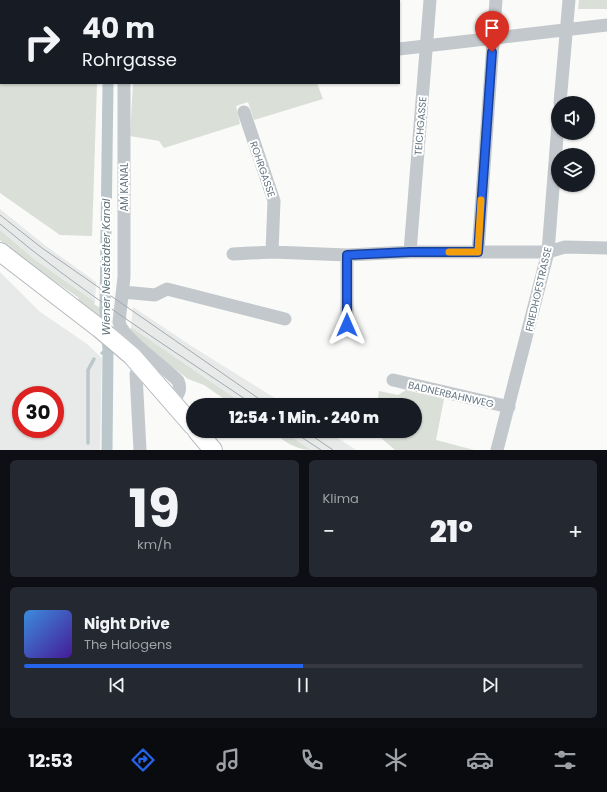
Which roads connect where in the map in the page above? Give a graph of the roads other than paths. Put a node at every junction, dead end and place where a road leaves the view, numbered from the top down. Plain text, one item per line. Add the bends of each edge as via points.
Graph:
1 (430, 0) edge
2 (496, 0) edge
3 (568, 0) edge
4 (607, 25) edge
5 (566, 30) junction
6 (493, 37) junction
7 (427, 45) junction
8 (400, 49) edge
9 (124, 84) edge
10 (561, 96) edge
11 (244, 112) dead end
12 (557, 140) edge
13 (607, 248) edge
14 (0, 252) edge
15 (272, 252) junction
16 (410, 252) junction
17 (478, 252) junction
18 (548, 252) junction
19 (233, 254) dead end
20 (347, 255) junction
21 (123, 292) junction
22 (285, 319) dead end
23 (347, 325) dead end
24 (141, 366) junction
25 (393, 380) dead end
26 (172, 402) junction
27 (509, 407) junction
28 (186, 418) edge
29 (203, 438) edge
30 (140, 450) edge
31 (213, 450) edge
32 (497, 450) edge

1 - 7 street, TEICHGASSE
2 - 6 street
3 - 5 street
4 - 5 street
5 - 6 street
5 - 10 street
6 - 7 street
6 - 17 street
7 - 8 street
7 - 16 street, TEICHGASSE
9 - 21 street, AM KANAL
11 - 15 street, ROHRGASSE via 274,201
12 - 18 street, FRIEDHOFSTRASSE
13 - 18 street via 565,247
14 - 24 street via 99,328
15 - 19 street
15 - 20 street
16 - 17 street
16 - 20 street
17 - 18 street
18 - 27 street, FRIEDHOFSTRASSE
20 - 23 street
21 - 22 street via 155,295 167,288
21 - 26 street, AM KANAL via 120,326 126,336 178,381 179,394
24 - 26 street
24 - 30 street via 136,374
25 - 27 street, BADNERBAHNWEG
26 - 28 street
27 - 32 street, FRIEDHOFSTRASSE
29 - 31 street

